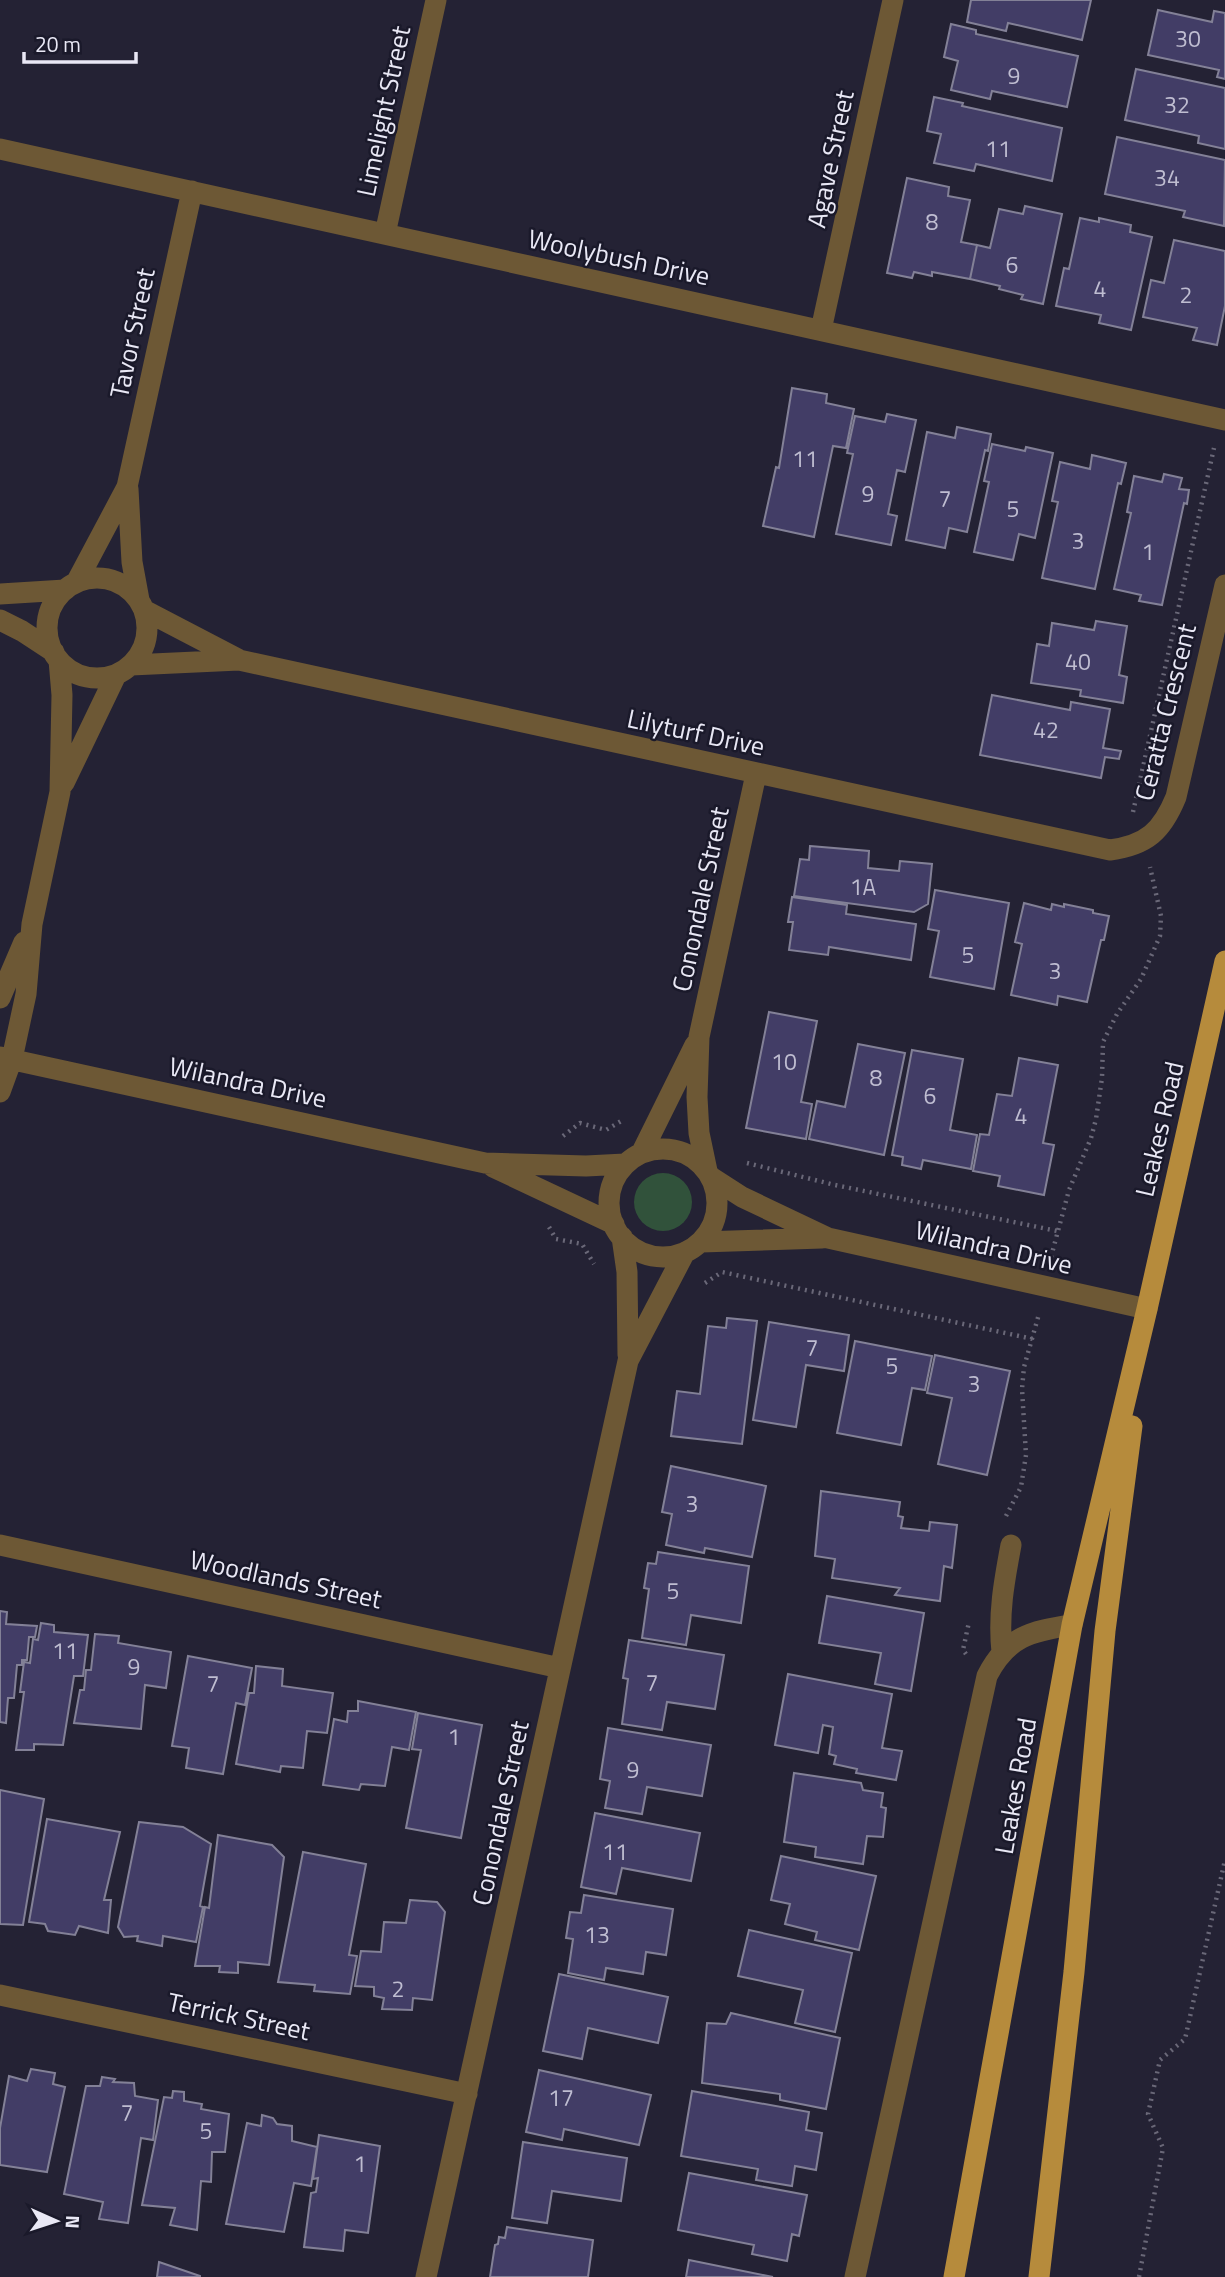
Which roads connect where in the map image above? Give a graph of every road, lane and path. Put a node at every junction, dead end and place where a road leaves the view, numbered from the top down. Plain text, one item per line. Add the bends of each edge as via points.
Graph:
1 (436, 0) edge
2 (893, 0) edge
3 (0, 149) edge
4 (192, 191) junction
5 (385, 234) junction
6 (821, 330) junction
7 (1223, 419) edge
8 (127, 486) junction
9 (1225, 585) edge
10 (71, 587) junction
11 (0, 594) edge
12 (141, 605) junction
13 (0, 620) edge
14 (56, 656) junction
15 (239, 660) junction
16 (123, 670) junction
17 (757, 774) junction
18 (60, 792) junction
19 (1141, 843) junction
20 (32, 924) junction
21 (1225, 961) edge
22 (0, 998) edge
23 (699, 1037) junction
24 (6, 1058) edge
25 (0, 1092) edge
26 (580, 1123) dead end
27 (657, 1124) junction
28 (634, 1158) junction
29 (742, 1162) dead end
30 (485, 1163) junction
31 (709, 1174) junction
32 (618, 1231) junction
33 (1057, 1231) junction
34 (828, 1238) junction
35 (556, 1239) dead end
36 (693, 1247) junction
37 (627, 1272) junction
38 (668, 1282) junction
39 (1045, 1287) junction
40 (1147, 1310) junction
41 (1033, 1339) junction
42 (628, 1361) junction
43 (1003, 1523) dead end
44 (0, 1545) edge
45 (1011, 1545) dead end
46 (971, 1613) dead end
47 (1072, 1625) junction
48 (1002, 1652) junction
49 (560, 1668) junction
50 (987, 1676) junction
51 (1225, 1860) edge
52 (0, 1994) edge
53 (467, 2094) junction
54 (426, 2277) edge
55 (855, 2277) edge
56 (954, 2277) edge
57 (1039, 2277) edge
58 (1139, 2277) edge

1 - 5 street, Limelight Street
2 - 6 street, Agave Street
3 - 4 street, Woolybush Drive
4 - 5 street, Woolybush Drive
4 - 8 street, Tavor Street
5 - 6 street, Woolybush Drive
6 - 7 street, Woolybush Drive
7 - 19 path via 1133,810
8 - 10 street, Tavor Street
8 - 12 street, Tavor Street via 132,562
9 - 19 street, Ceratta Crescent via 1176,797 1167,818
10 - 11 street
10 - 12 street via 103,578 129,590
10 - 14 street via 50,612 49,639
12 - 15 street, Lilyturf Drive
12 - 16 street via 147,625 145,640 141,653
13 - 14 street
14 - 16 street via 79,675 91,678
14 - 18 street via 62,695
15 - 16 street, Lilyturf Drive
15 - 17 street, Lilyturf Drive
16 - 18 street
17 - 19 street, Lilyturf Drive via 1091,847 1110,850
17 - 23 street, Conondale Street
18 - 20 street
19 - 33 path via 1157,891 1160,936 1141,979 1103,1042 1096,1119
20 - 22 street
20 - 24 street via 26,994
21 - 40 main road, Leakes Road
23 - 27 street, Conondale Street
23 - 31 street, Conondale Street via 699,1133
24 - 25 street
24 - 30 street, Wilandra Drive
26 - 27 path via 606,1130 628,1117
27 - 28 street, Conondale Street
28 - 30 street, Wilandra Drive via 586,1166
28 - 31 street via 670,1149 691,1156
28 - 32 street via 612,1186 609,1199
29 - 33 path
30 - 32 street, Wilandra Drive
31 - 34 street, Wilandra Drive via 742,1197
31 - 36 street via 716,1190 715,1218 710,1231
32 - 36 street via 632,1247 657,1257
32 - 37 street, Conondale Street
33 - 39 path
34 - 36 street, Wilandra Drive
34 - 39 street, Wilandra Drive
35 - 37 path via 582,1244 595,1265
36 - 38 street, Conondale Street
37 - 42 street, Conondale Street
38 - 41 path via 700,1289 722,1272
38 - 42 street, Conondale Street
39 - 40 street, Wilandra Drive
39 - 41 path
40 - 47 main road, Leakes Road
40 - 57 main road, Leakes Road via 1105,1631 1074,1972
41 - 43 path via 1022,1389 1026,1455 1021,1487
42 - 49 street, Conondale Street
44 - 49 street, Woodlands Street
45 - 48 street via 1001,1596
46 - 50 path via 963,1650
47 - 48 street via 1040,1629
47 - 56 main road, Leakes Road
48 - 50 street, Leakes Road
49 - 53 street, Conondale Street
50 - 55 street, Leakes Road
51 - 58 path via 1185,2039 1160,2060 1148,2114 1163,2148
52 - 53 street, Terrick Street
53 - 54 street, Conondale Street

